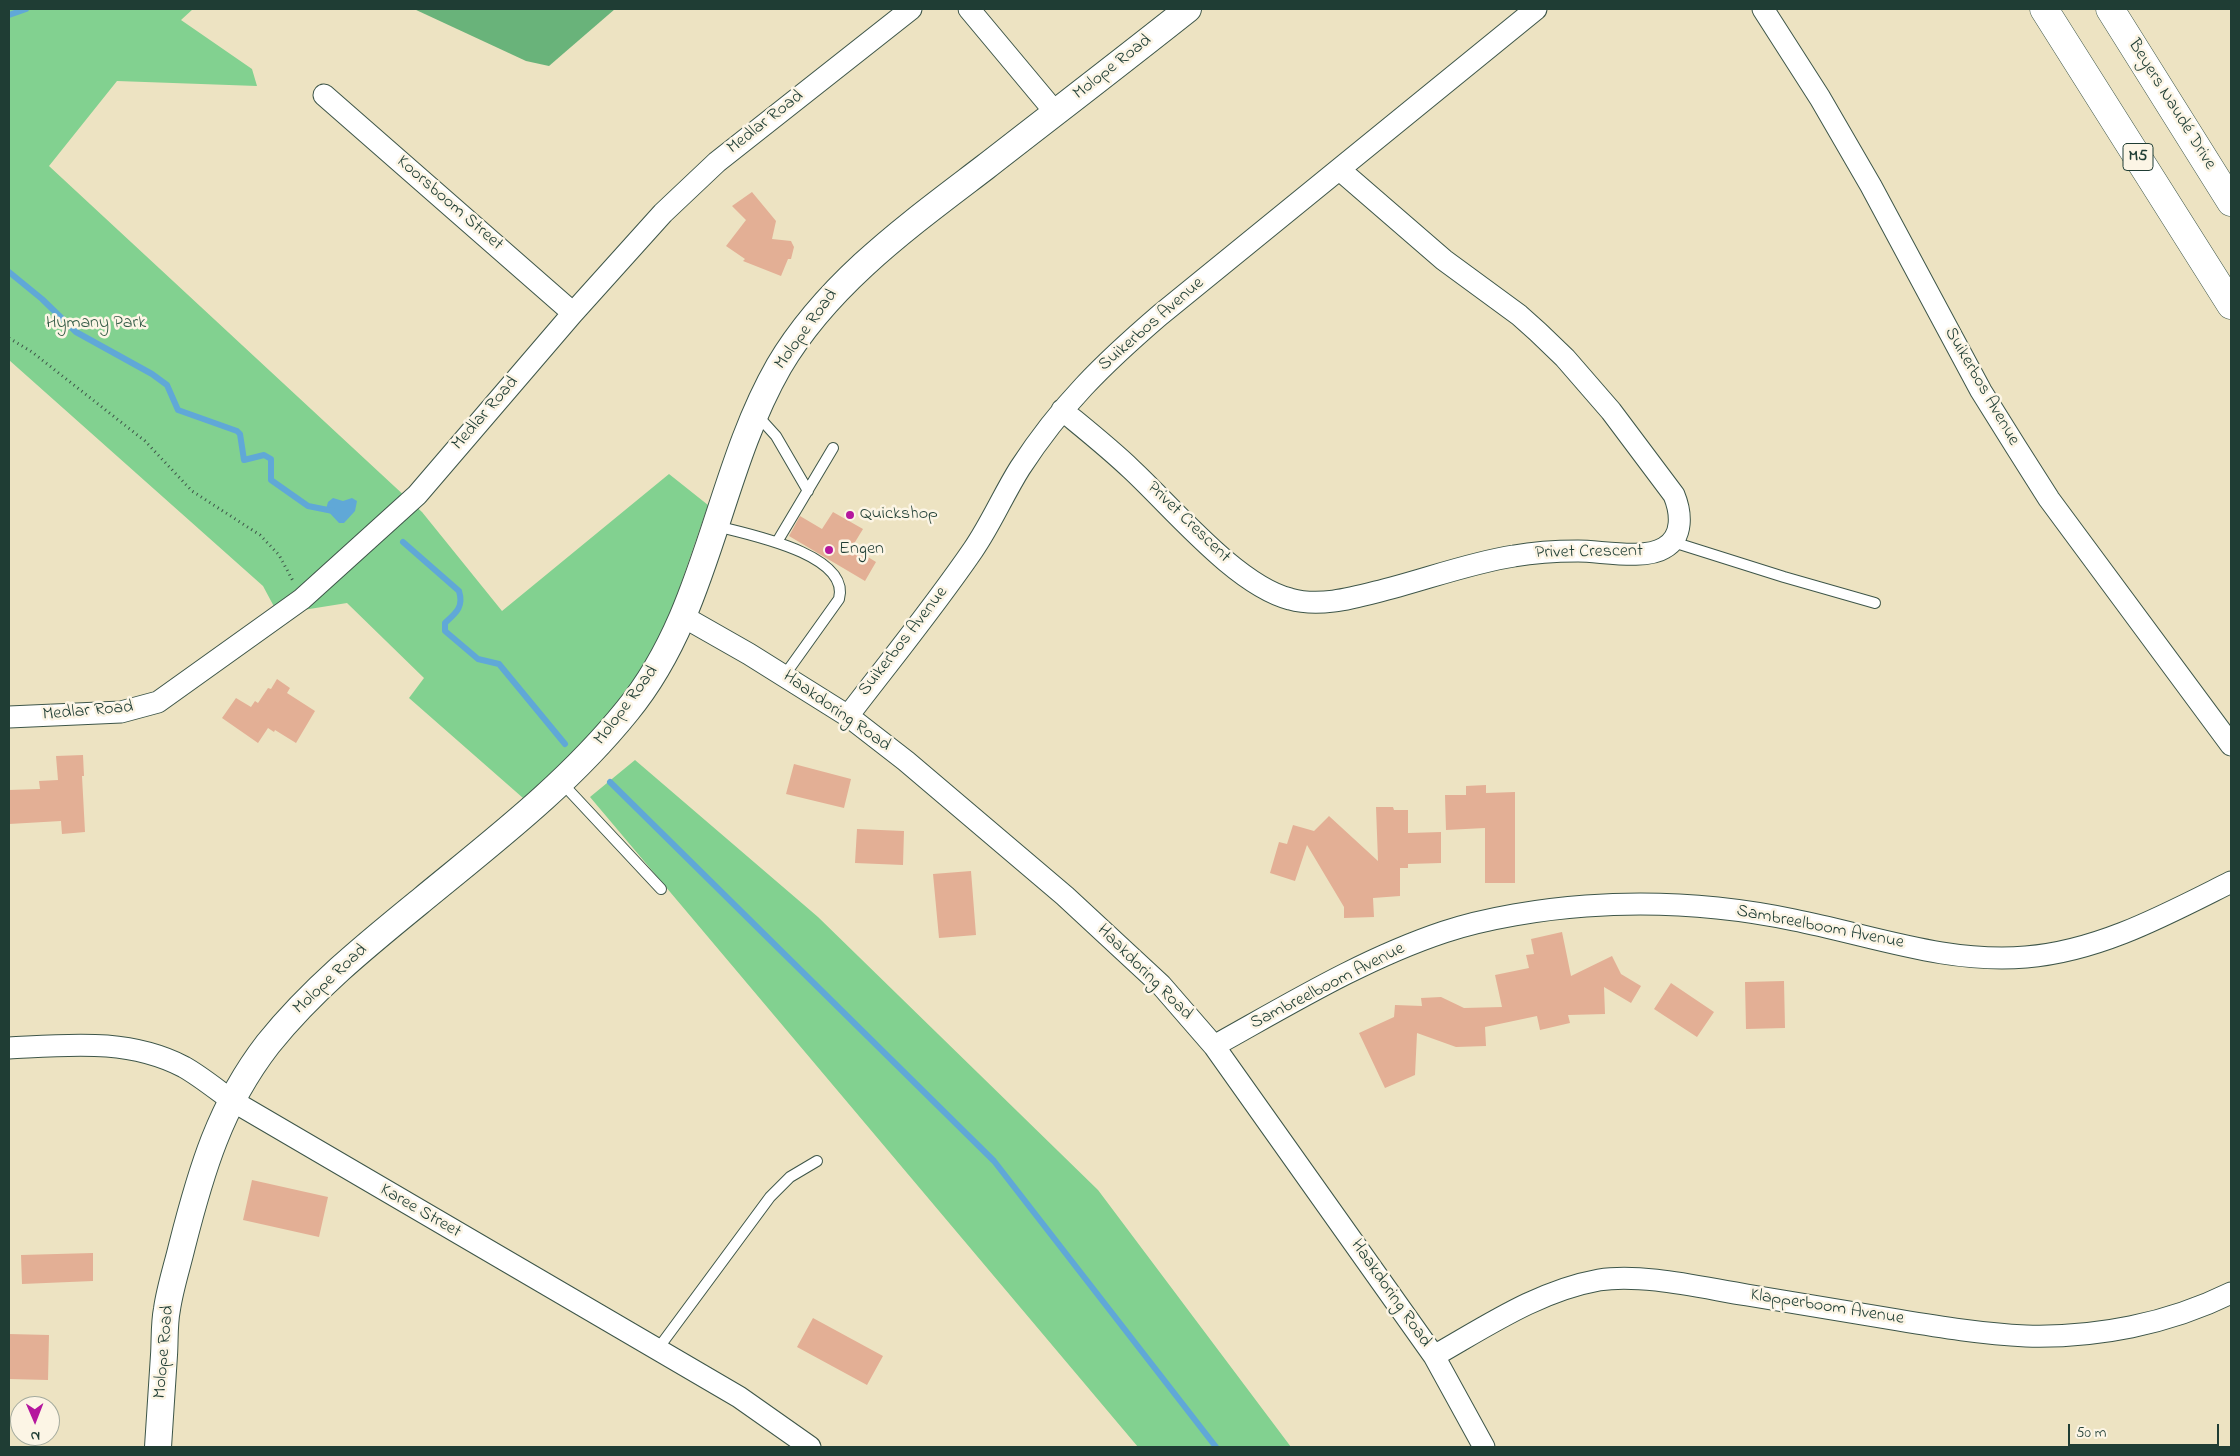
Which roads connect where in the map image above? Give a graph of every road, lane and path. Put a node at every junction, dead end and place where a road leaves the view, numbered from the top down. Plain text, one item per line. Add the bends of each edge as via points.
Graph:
1 (911, 9) edge
2 (969, 9) edge
3 (1188, 9) edge
4 (1536, 9) edge
5 (1763, 9) edge
6 (2044, 9) edge
7 (2110, 9) edge
8 (324, 95) dead end
9 (1055, 112) junction
10 (1340, 170) junction
11 (2231, 202) edge
12 (2231, 305) edge
13 (573, 313) junction
14 (9, 338) edge
15 (1062, 410) junction
16 (756, 414) junction
17 (833, 448) dead end
18 (808, 491) junction
19 (715, 526) junction
20 (778, 542) junction
21 (1672, 542) junction
22 (302, 599) junction
23 (1875, 603) dead end
24 (684, 617) junction
25 (784, 676) junction
26 (848, 716) junction
27 (9, 718) edge
28 (2231, 745) edge
29 (562, 783) junction
30 (2231, 882) edge
31 (661, 889) dead end
32 (1214, 1046) junction
33 (9, 1048) edge
34 (231, 1100) junction
35 (817, 1161) dead end
36 (2231, 1293) edge
37 (657, 1350) junction
38 (1434, 1356) junction
39 (158, 1447) edge
40 (810, 1447) edge
41 (1484, 1447) edge

1 - 13 street, Medlar Road via 716,162 663,213
2 - 9 street
3 - 9 street, Molope Road
4 - 10 street, Suikerbos Avenue
5 - 28 street, Suikerbos Avenue via 1871,186 1981,391 2020,455
6 - 12 main road, M5
7 - 11 main road, Beyers Naudé Drive
8 - 13 street, Koorsboom Street
9 - 16 street, Molope Road via 840,285 817,311 778,368
10 - 15 street, Suikerbos Avenue via 1127,344 1086,382
10 - 21 street via 1444,260 1519,315 1565,358 1674,495 1681,520
13 - 22 street, Medlar Road via 417,495
14 - 22 path via 32,352 145,441 192,491 260,535 279,555
15 - 21 street, Privet Crescent via 1130,467 1249,579 1291,600 1320,602 1364,595 1515,556 1580,551 1647,554
15 - 26 street, Suikerbos Avenue via 1019,470 975,548 943,594
16 - 18 lane via 776,436
16 - 19 street, Molope Road
17 - 18 lane
18 - 20 lane
19 - 20 lane
19 - 24 street, Molope Road
20 - 25 lane via 834,572 840,581 841,591 839,599
21 - 23 lane
22 - 27 street, Medlar Road via 158,702 121,712
24 - 25 street, Haakdoring Road
24 - 29 street, Molope Road via 655,672 630,708
25 - 26 street, Haakdoring Road
26 - 32 street, Haakdoring Road via 1116,942 1160,985
29 - 31 lane
29 - 34 street, Molope Road via 362,949 321,987 289,1018
30 - 32 street, Sambreelboom Avenue via 2096,944 2026,957 1989,958 1946,952 1792,919 1700,907 1646,904 1585,906 1509,917 1445,932 1400,949 1342,976
32 - 38 street, Haakdoring Road
33 - 34 street, Karee Street via 88,1044 134,1048 185,1068
34 - 37 street, Karee Street
34 - 39 street, Molope Road via 202,1169 167,1308
35 - 37 lane via 790,1178 770,1197
36 - 38 street, Klapperboom Avenue via 2174,1316 2130,1328 2026,1336 1958,1330 1686,1285 1636,1279 1601,1280 1568,1287 1534,1300
37 - 40 street, Karee Street via 739,1398
38 - 41 street, Haakdoring Road

